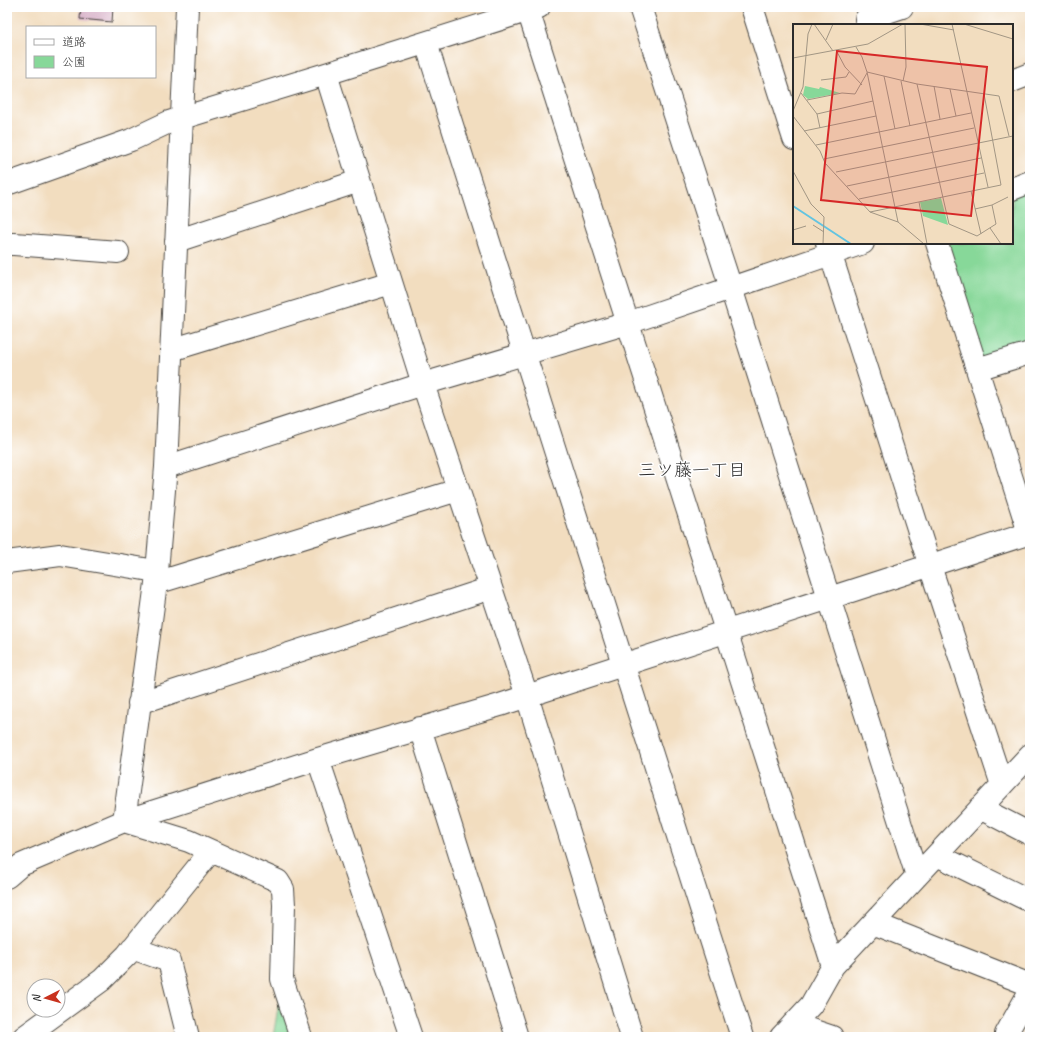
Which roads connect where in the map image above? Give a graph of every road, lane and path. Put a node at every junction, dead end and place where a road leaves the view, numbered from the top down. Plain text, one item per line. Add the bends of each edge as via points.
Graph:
1 (187, 7) edge
2 (640, 7) edge
3 (752, 7) edge
4 (902, 7) edge
5 (532, 8) edge
6 (865, 17) edge
7 (426, 43) junction
8 (326, 74) junction
9 (1030, 74) edge
10 (1013, 81) edge
11 (182, 118) junction
12 (793, 137) edge
13 (359, 181) junction
14 (1030, 182) edge
15 (7, 184) edge
16 (1013, 188) edge
17 (176, 241) junction
18 (7, 244) edge
19 (856, 244) edge
20 (937, 244) edge
21 (829, 248) edge
22 (118, 252) dead end
23 (391, 283) junction
24 (731, 288) junction
25 (628, 323) junction
26 (171, 350) junction
27 (1030, 353) edge
28 (524, 354) junction
29 (976, 369) junction
30 (423, 384) junction
31 (166, 467) junction
32 (458, 490) junction
33 (1030, 534) edge
34 (7, 562) edge
35 (930, 566) junction
36 (156, 577) junction
37 (491, 588) junction
38 (829, 598) junction
39 (726, 632) junction
40 (624, 664) junction
41 (527, 696) junction
42 (139, 702) junction
43 (420, 728) junction
44 (1030, 754) edge
45 (318, 759) junction
46 (1002, 785) junction
47 (980, 808) junction
48 (124, 821) junction
49 (1030, 834) edge
50 (211, 851) junction
51 (937, 854) junction
52 (917, 876) junction
53 (7, 877) edge
54 (1030, 901) edge
55 (873, 923) junction
56 (132, 948) junction
57 (833, 966) junction
58 (1030, 985) edge
59 (1030, 991) edge
60 (787, 1030) edge
61 (24, 1037) edge
62 (188, 1037) edge
63 (301, 1037) edge
64 (411, 1037) edge
65 (517, 1037) edge
66 (632, 1037) edge
67 (742, 1037) edge
68 (832, 1037) edge
69 (1010, 1037) edge

1 - 11 street
2 - 24 street
3 - 12 street
4 - 6 street
5 - 7 street
5 - 25 street
7 - 8 street
7 - 28 street
8 - 11 street
8 - 13 street
9 - 10 street
11 - 15 street via 131,140
11 - 17 street
13 - 17 street
13 - 23 street
14 - 16 street
17 - 26 street
18 - 22 street
19 - 21 street
20 - 29 street
21 - 24 street
21 - 35 street
23 - 26 street
23 - 30 street
24 - 25 street
24 - 38 street
25 - 28 street
25 - 39 street
26 - 31 street
27 - 29 street
28 - 30 street
28 - 40 street
29 - 33 street
30 - 31 street
30 - 32 street
31 - 36 street
32 - 36 street
32 - 37 street
33 - 35 street
34 - 36 street via 60,555
35 - 38 street
35 - 46 street
36 - 42 street
37 - 41 street
37 - 42 street
38 - 39 street
38 - 52 street
39 - 40 street
39 - 57 street
40 - 41 street
40 - 67 street
41 - 43 street
41 - 66 street
42 - 48 street
43 - 45 street
43 - 65 street
44 - 46 street
45 - 48 street
45 - 64 street
46 - 47 street
47 - 49 street
47 - 51 street
48 - 50 street via 189,841
48 - 53 street via 21,865
50 - 56 street
50 - 63 street via 278,881 283,890 282,979
51 - 52 street
51 - 54 street
52 - 55 street
55 - 57 street
55 - 58 street
56 - 61 street via 102,980
56 - 62 street via 169,961
57 - 60 street via 811,1005
59 - 69 street via 1006,1034
60 - 68 street

